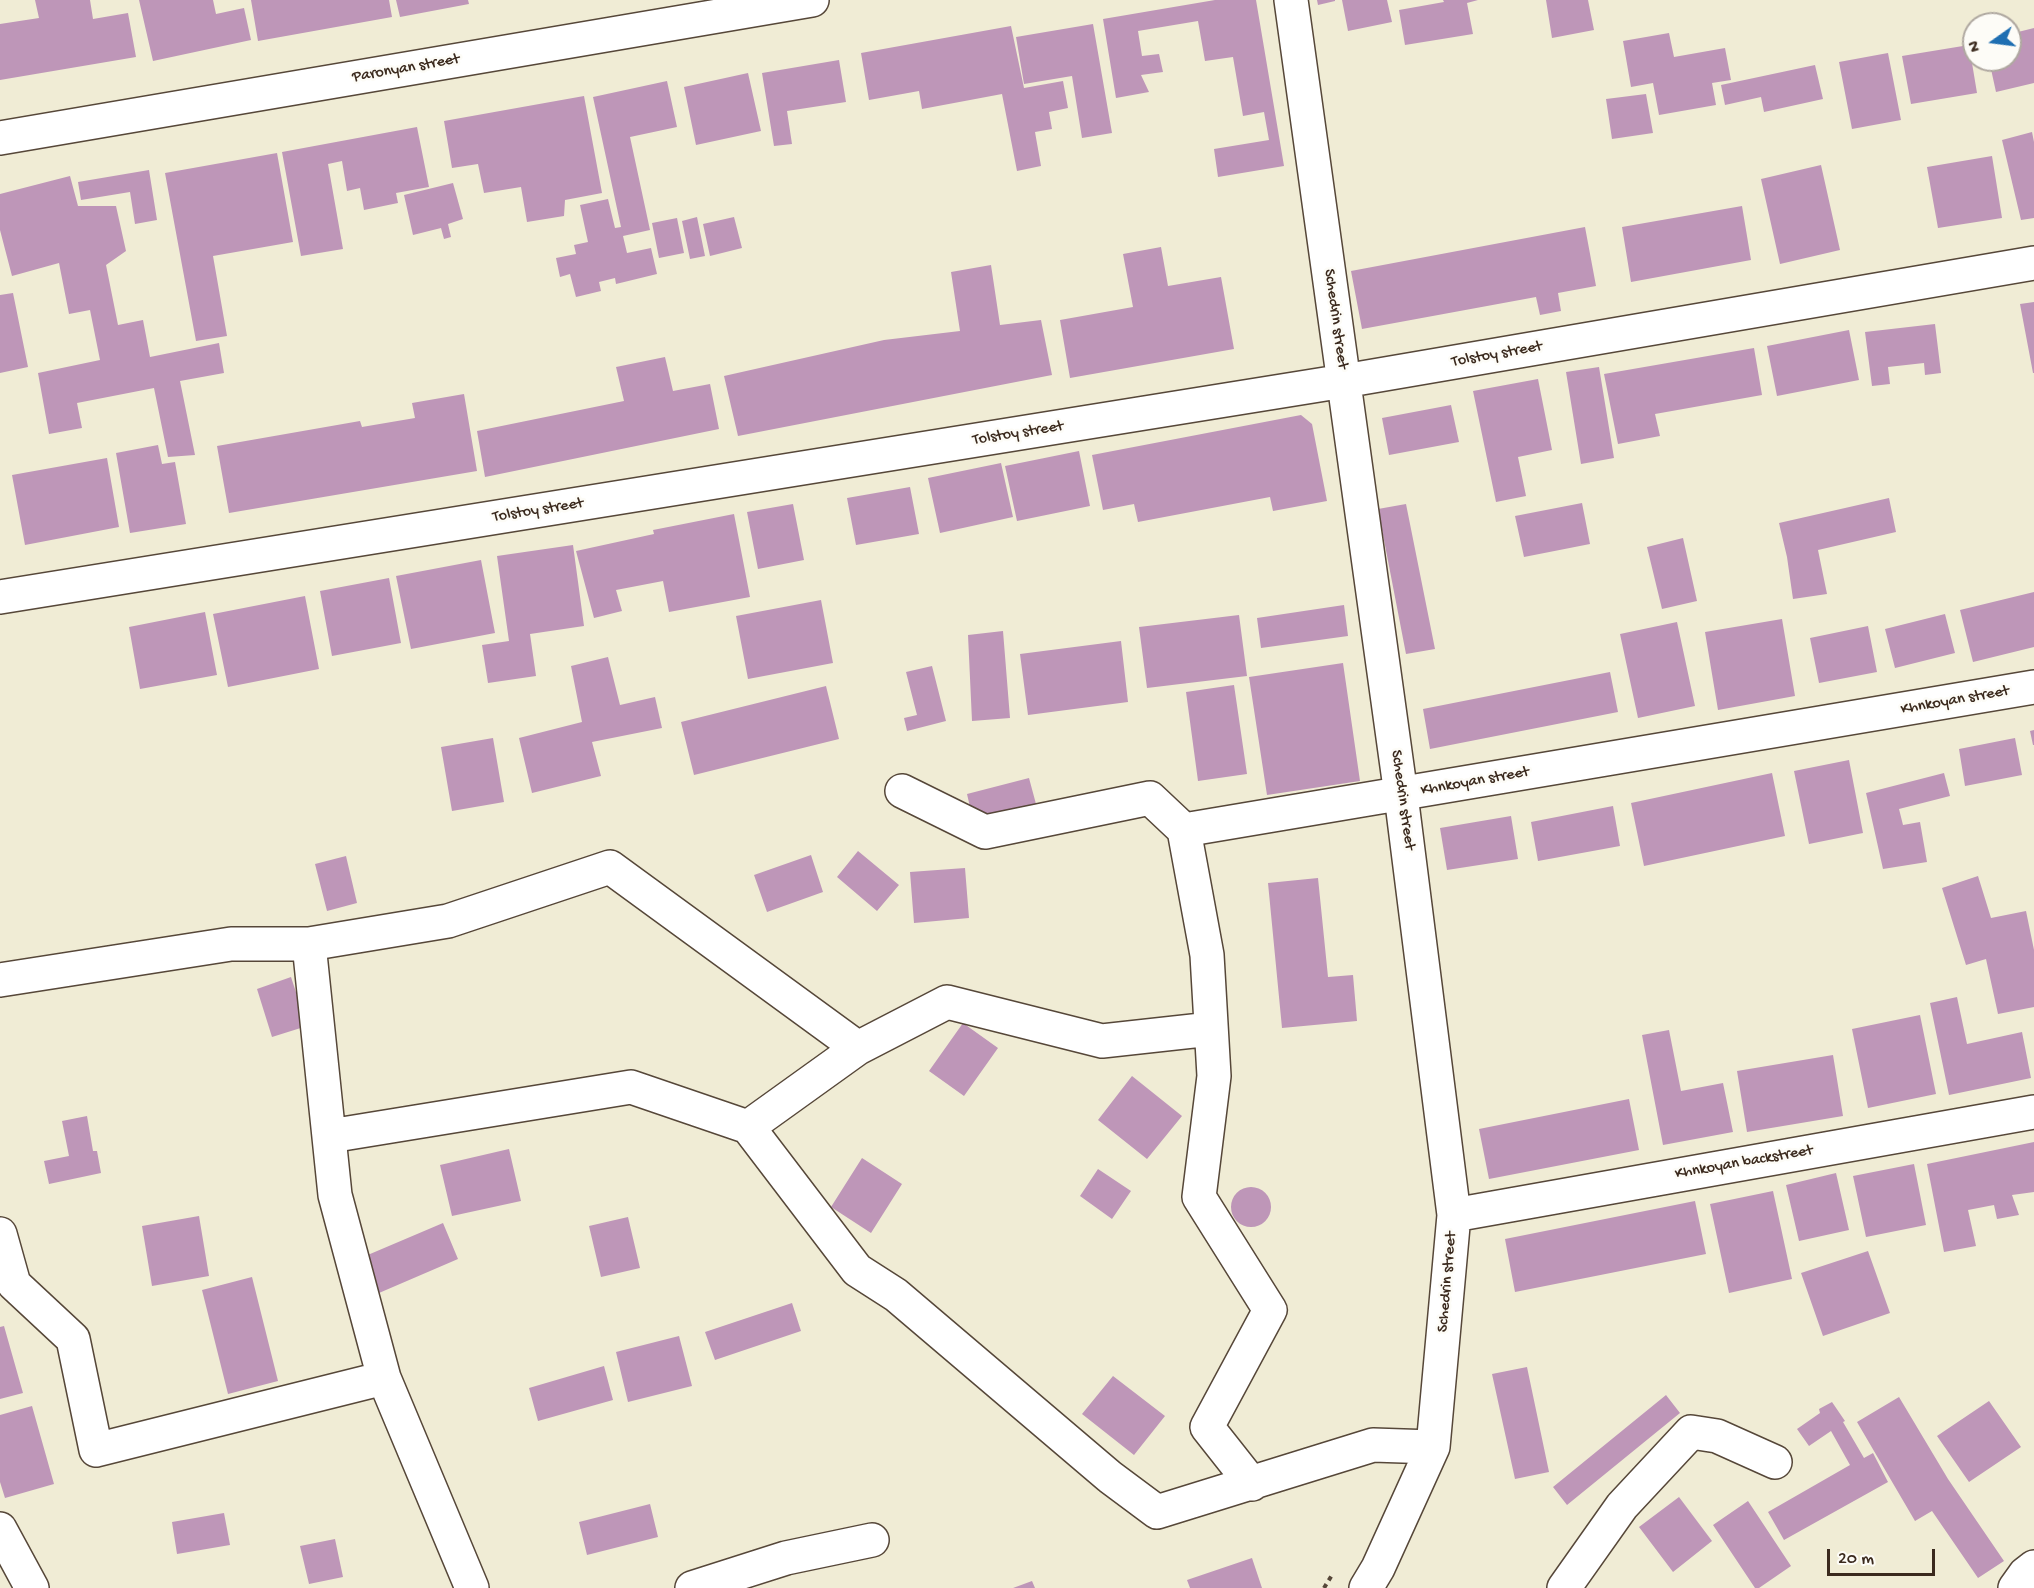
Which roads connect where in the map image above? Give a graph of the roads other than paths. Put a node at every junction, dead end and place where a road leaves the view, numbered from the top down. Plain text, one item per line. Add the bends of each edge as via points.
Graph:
1 (812, 0) edge
2 (1291, 0) edge
3 (0, 138) edge
4 (2034, 263) edge
5 (1344, 381) junction
6 (0, 597) edge
7 (2034, 687) edge
8 (902, 791) dead end
9 (1401, 795) junction
10 (1184, 830) junction
11 (309, 944) junction
12 (0, 980) edge
13 (1211, 1029) junction
14 (858, 1048) junction
15 (2034, 1112) edge
16 (748, 1127) junction
17 (330, 1136) junction
18 (1454, 1215) junction
19 (0, 1234) edge
20 (384, 1378) junction
21 (1433, 1447) junction
22 (1775, 1462) dead end
23 (1252, 1484) junction
24 (0, 1529) edge
25 (872, 1540) dead end
26 (2034, 1567) edge
27 (32, 1588) edge
28 (472, 1588) edge
29 (692, 1588) edge
30 (1366, 1588) edge
31 (1564, 1588) edge
32 (2014, 1588) edge

1 - 3 street, Paronyan street
2 - 5 street, Schedrin street
4 - 5 street, Tolstoy street
5 - 6 street, Tolstoy street
5 - 9 street, Schedrin street
7 - 9 street, Khnkoyan street
8 - 10 street via 984,832 1150,798
9 - 10 street, Khnkoyan street
9 - 18 street, Schedrin street
10 - 13 street via 1207,955
11 - 12 street via 231,944
11 - 14 street via 448,921 610,867
11 - 17 street
13 - 14 street via 1102,1041 947,1002
13 - 23 street via 1214,1076 1199,1197 1270,1311 1207,1427
14 - 16 street
15 - 18 street, Khnkoyan backstreet
16 - 17 street via 631,1087
16 - 23 street via 857,1270 896,1295 1110,1477 1157,1512
17 - 20 street via 335,1195
18 - 21 street, Schedrin street
19 - 20 street via 14,1284 73,1339 96,1450
20 - 28 street
21 - 23 street via 1373,1445
21 - 30 street, Schedrin street
22 - 31 street via 1718,1436 1691,1432 1622,1506
24 - 27 street
25 - 29 street via 786,1558
26 - 32 street

